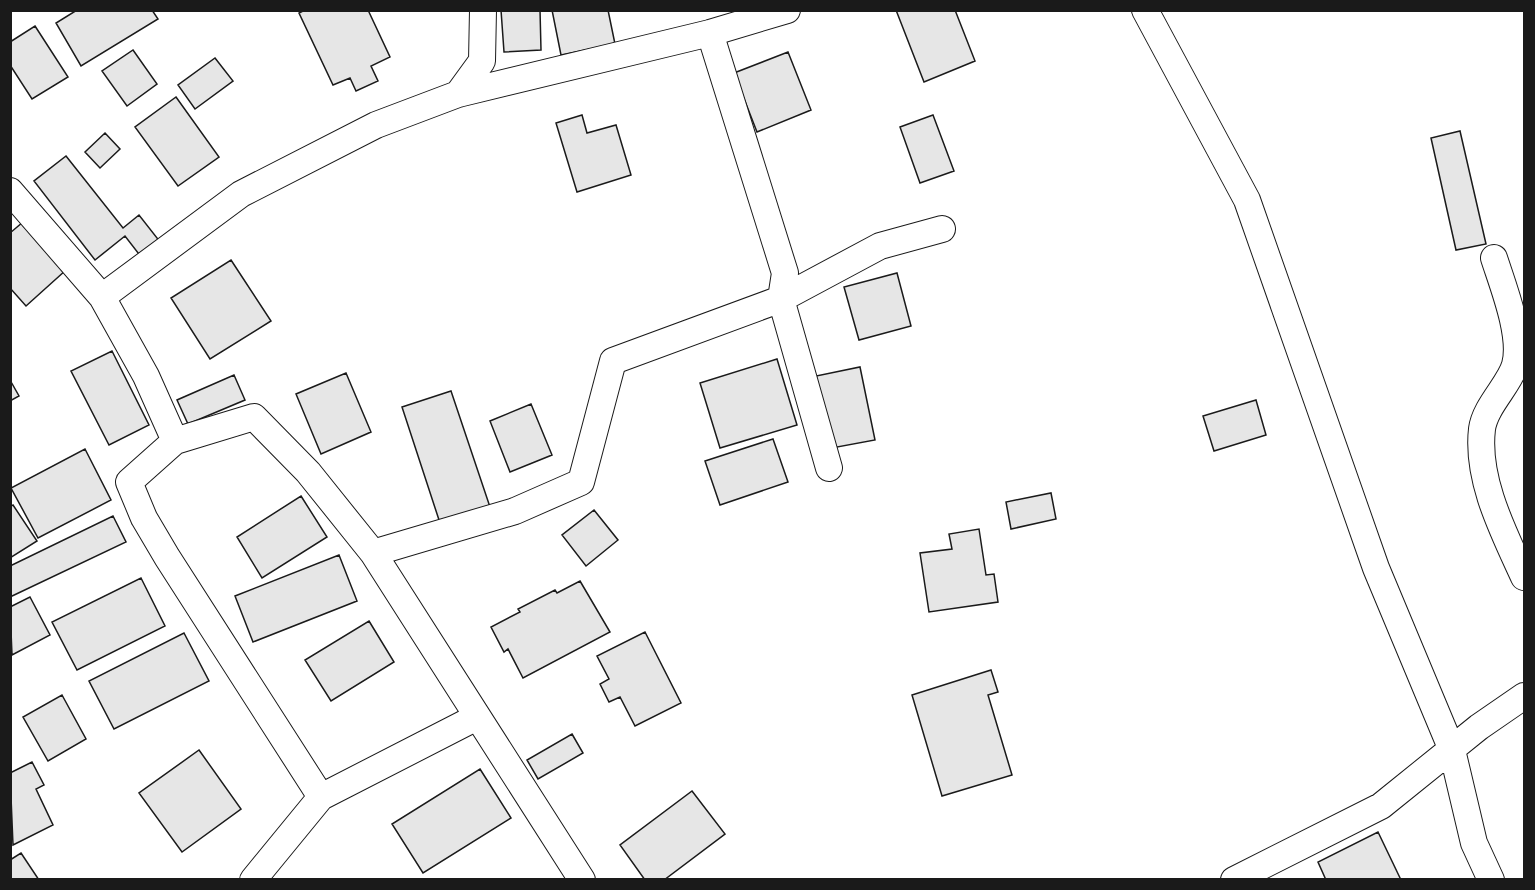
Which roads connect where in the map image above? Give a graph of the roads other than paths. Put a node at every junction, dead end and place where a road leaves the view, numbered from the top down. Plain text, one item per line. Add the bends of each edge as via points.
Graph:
1 (483, 10) edge
2 (787, 10) edge
3 (1145, 10) edge
4 (710, 33) junction
5 (458, 94) junction
6 (10, 191) edge
7 (942, 229) dead end
8 (1494, 258) dead end
9 (102, 297) junction
10 (782, 299) junction
11 (176, 441) junction
12 (829, 468) dead end
13 (373, 553) junction
14 (1524, 577) edge
15 (1524, 696) edge
16 (477, 717) junction
17 (1452, 750) junction
18 (321, 796) junction
19 (253, 879) edge
20 (582, 879) edge
21 (1234, 879) edge
22 (1491, 879) edge

1 - 5 street via 482,61
2 - 4 street
3 - 17 street via 1247,200 1376,568
4 - 5 street
4 - 10 street via 785,273
5 - 9 street via 376,125 241,194
6 - 9 street
7 - 10 street via 880,246
8 - 14 street via 1516,341 1515,365 1482,428 1485,472 1500,524
9 - 11 street via 146,376
10 - 12 street
10 - 13 street via 613,361 581,482 514,511
11 - 13 street via 254,417 308,472
11 - 18 street via 129,482 167,557
13 - 16 street
15 - 17 street
16 - 18 street
16 - 20 street
17 - 21 street via 1381,806
17 - 22 street via 1474,843
18 - 19 street

